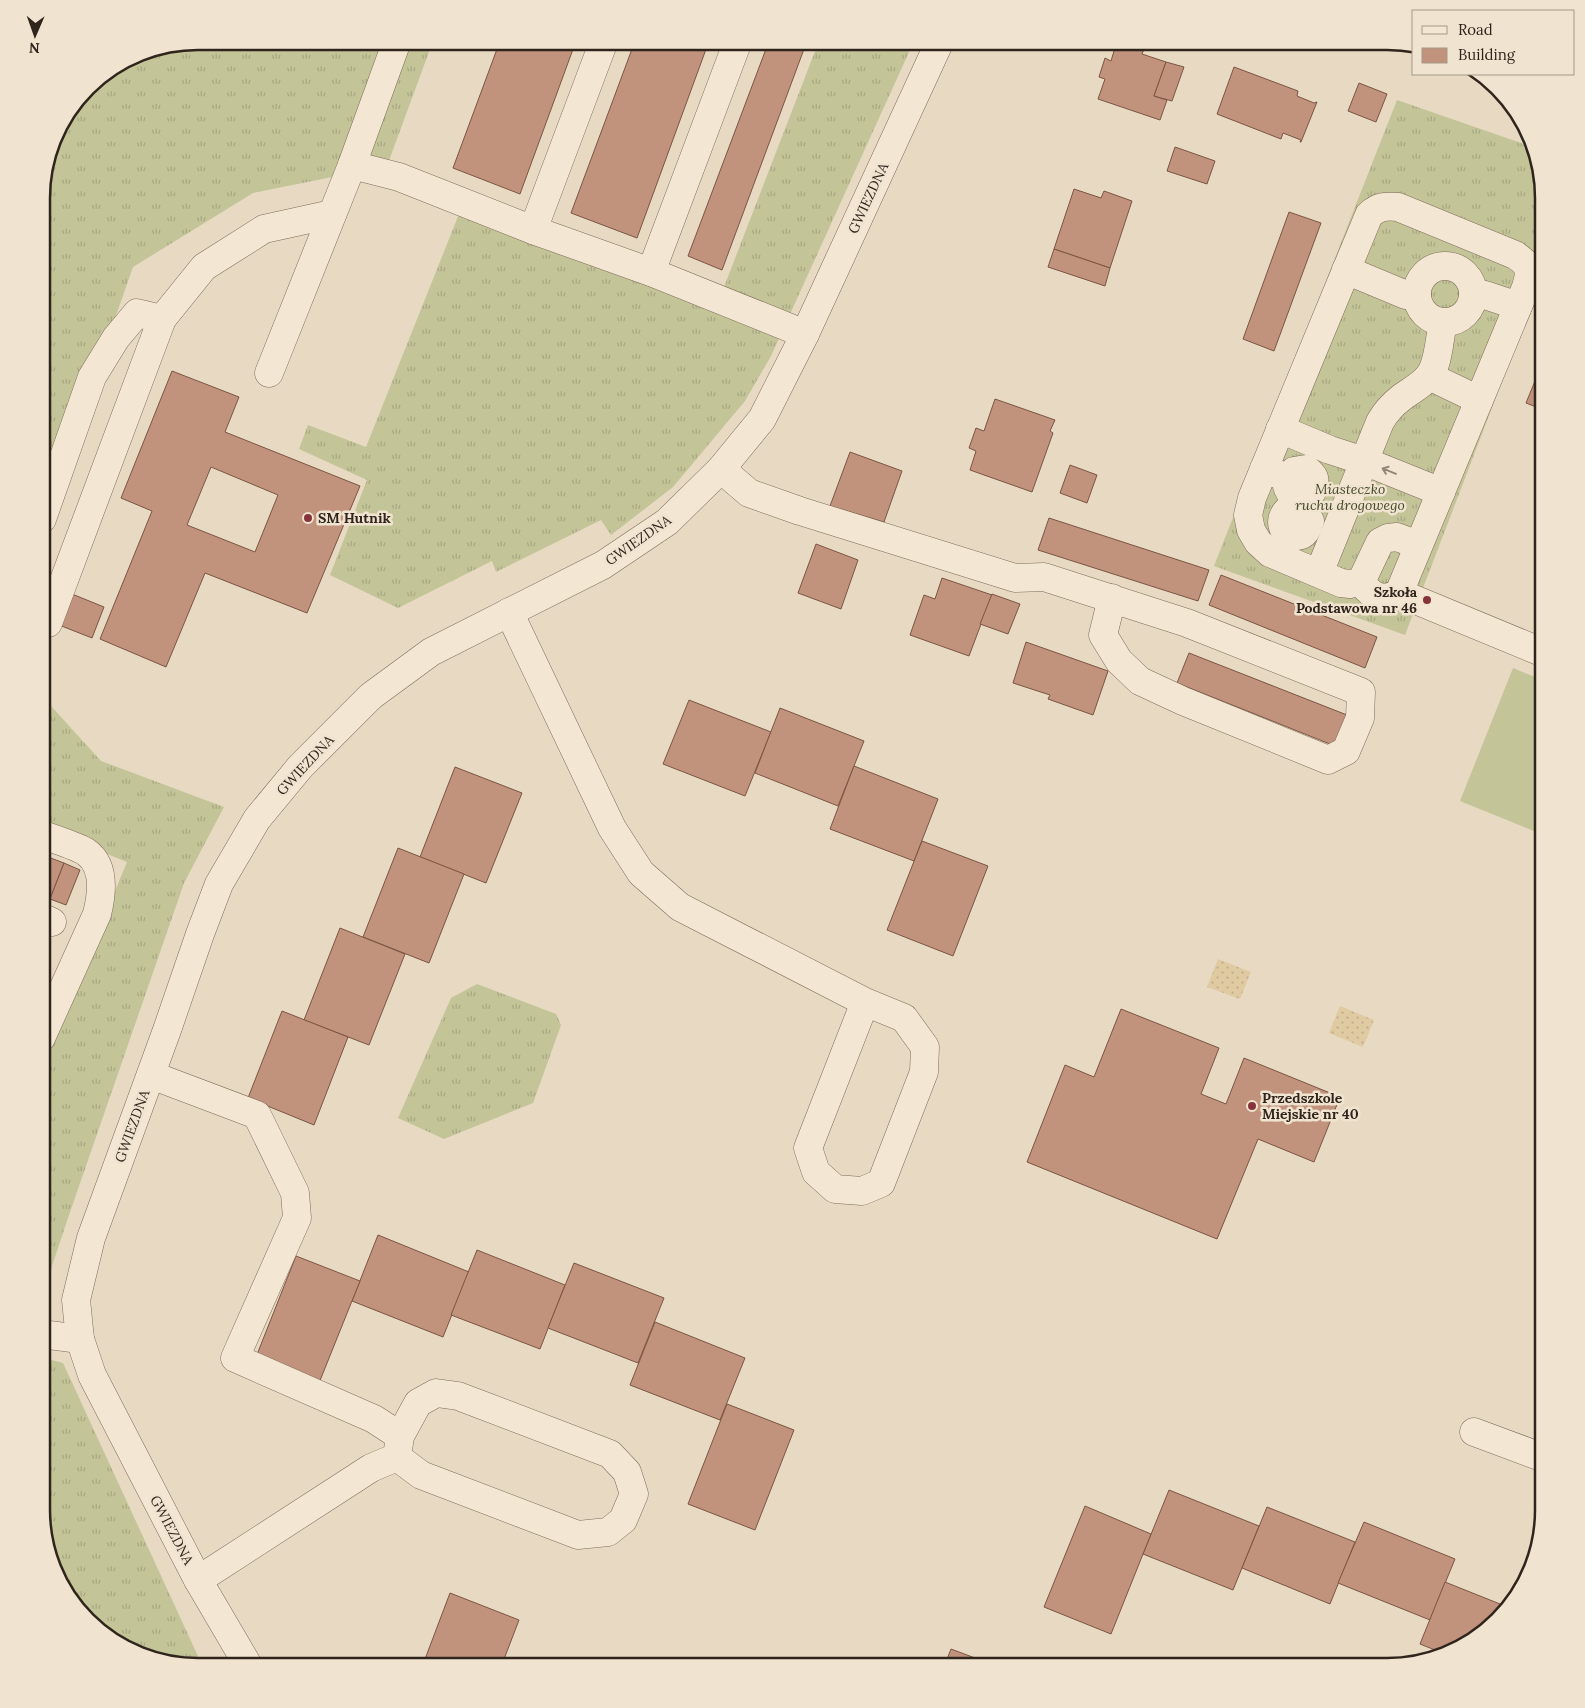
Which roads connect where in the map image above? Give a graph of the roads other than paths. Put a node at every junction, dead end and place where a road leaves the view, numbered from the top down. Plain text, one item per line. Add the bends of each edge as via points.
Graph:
1 (394, 50) edge
2 (601, 50) edge
3 (735, 50) edge
4 (936, 50) edge
5 (352, 165) junction
6 (332, 214) junction
7 (533, 230) junction
8 (1346, 270) junction
9 (651, 272) junction
10 (1473, 294) junction
11 (1416, 295) junction
12 (1518, 306) junction
13 (162, 319) junction
14 (1443, 323) junction
15 (805, 334) junction
16 (269, 373) dead end
17 (1429, 376) junction
18 (1480, 400) junction
19 (1280, 429) junction
20 (1364, 461) junction
21 (721, 470) junction
22 (1276, 473) junction
23 (1441, 492) junction
24 (50, 496) edge
25 (1299, 504) dead end
26 (1418, 546) junction
27 (1319, 573) junction
28 (1361, 582) junction
29 (1399, 593) junction
30 (1112, 598) junction
31 (509, 612) junction
32 (50, 618) edge
33 (1535, 649) edge
34 (50, 838) edge
35 (865, 1002) junction
36 (50, 1011) edge
37 (151, 1075) junction
38 (50, 1335) edge
39 (80, 1340) junction
40 (1474, 1432) dead end
41 (399, 1446) junction
42 (1535, 1455) edge
43 (198, 1580) junction
44 (244, 1658) edge

1 - 5 street
2 - 7 street
3 - 9 street
4 - 15 street, GWIEZDNA
5 - 6 street
5 - 7 street via 399,177
6 - 13 street via 264,230 204,267
6 - 16 street
7 - 9 street
8 - 11 street via 1406,295
8 - 12 street via 1369,214 1384,206 1398,207 1524,260 1530,276
8 - 19 street
9 - 15 street
10 - 11 street via 1468,278 1459,269 1447,266 1434,268 1424,275
10 - 12 street
10 - 14 street via 1466,314 1455,321
11 - 14 street via 1421,310 1430,319
12 - 18 street
13 - 24 street via 138,313 116,338 92,377
13 - 32 street
14 - 17 street via 1437,356
15 - 21 street, GWIEZDNA via 762,419
17 - 18 street
17 - 20 street via 1386,413
18 - 23 street
19 - 20 street
19 - 22 street
23 -> 20 street
20 - 27 street
21 - 30 street via 749,493 800,511 1015,578 1044,577
21 - 31 street, GWIEZDNA via 667,522 603,565
22 - 25 street via 1306,469 1312,475 1314,490
22 - 27 street via 1252,498 1248,515 1251,530 1270,553
23 - 26 street
26 - 28 street via 1397,537 1380,542
26 - 29 street
27 - 28 street via 1341,583
28 - 29 street via 1368,592 1379,598 1390,598
29 - 33 street
30 - 30 street via 1186,623 1361,692 1360,718 1346,751 1328,760 1140,681 1119,661 1103,635
31 - 35 street via 612,828 641,873 680,907
31 - 37 street, GWIEZDNA via 431,652 371,696 300,766 257,819 219,884
34 - 36 street via 86,852 97,864 102,896 97,914
35 - 35 street via 904,1018 925,1047 924,1072 881,1183 862,1191 835,1189 816,1172 808,1148
37 - 39 street, GWIEZDNA via 91,1238 76,1300
37 - 41 street via 257,1115 295,1193 297,1218 235,1358 374,1419
38 - 39 street
39 - 43 street, GWIEZDNA via 92,1375
40 - 42 street
41 - 41 street via 422,1475 578,1535 608,1532 623,1520 634,1494 627,1472 610,1454 458,1396 436,1393 418,1403
41 - 43 street via 371,1468
43 - 44 street, GWIEZDNA

